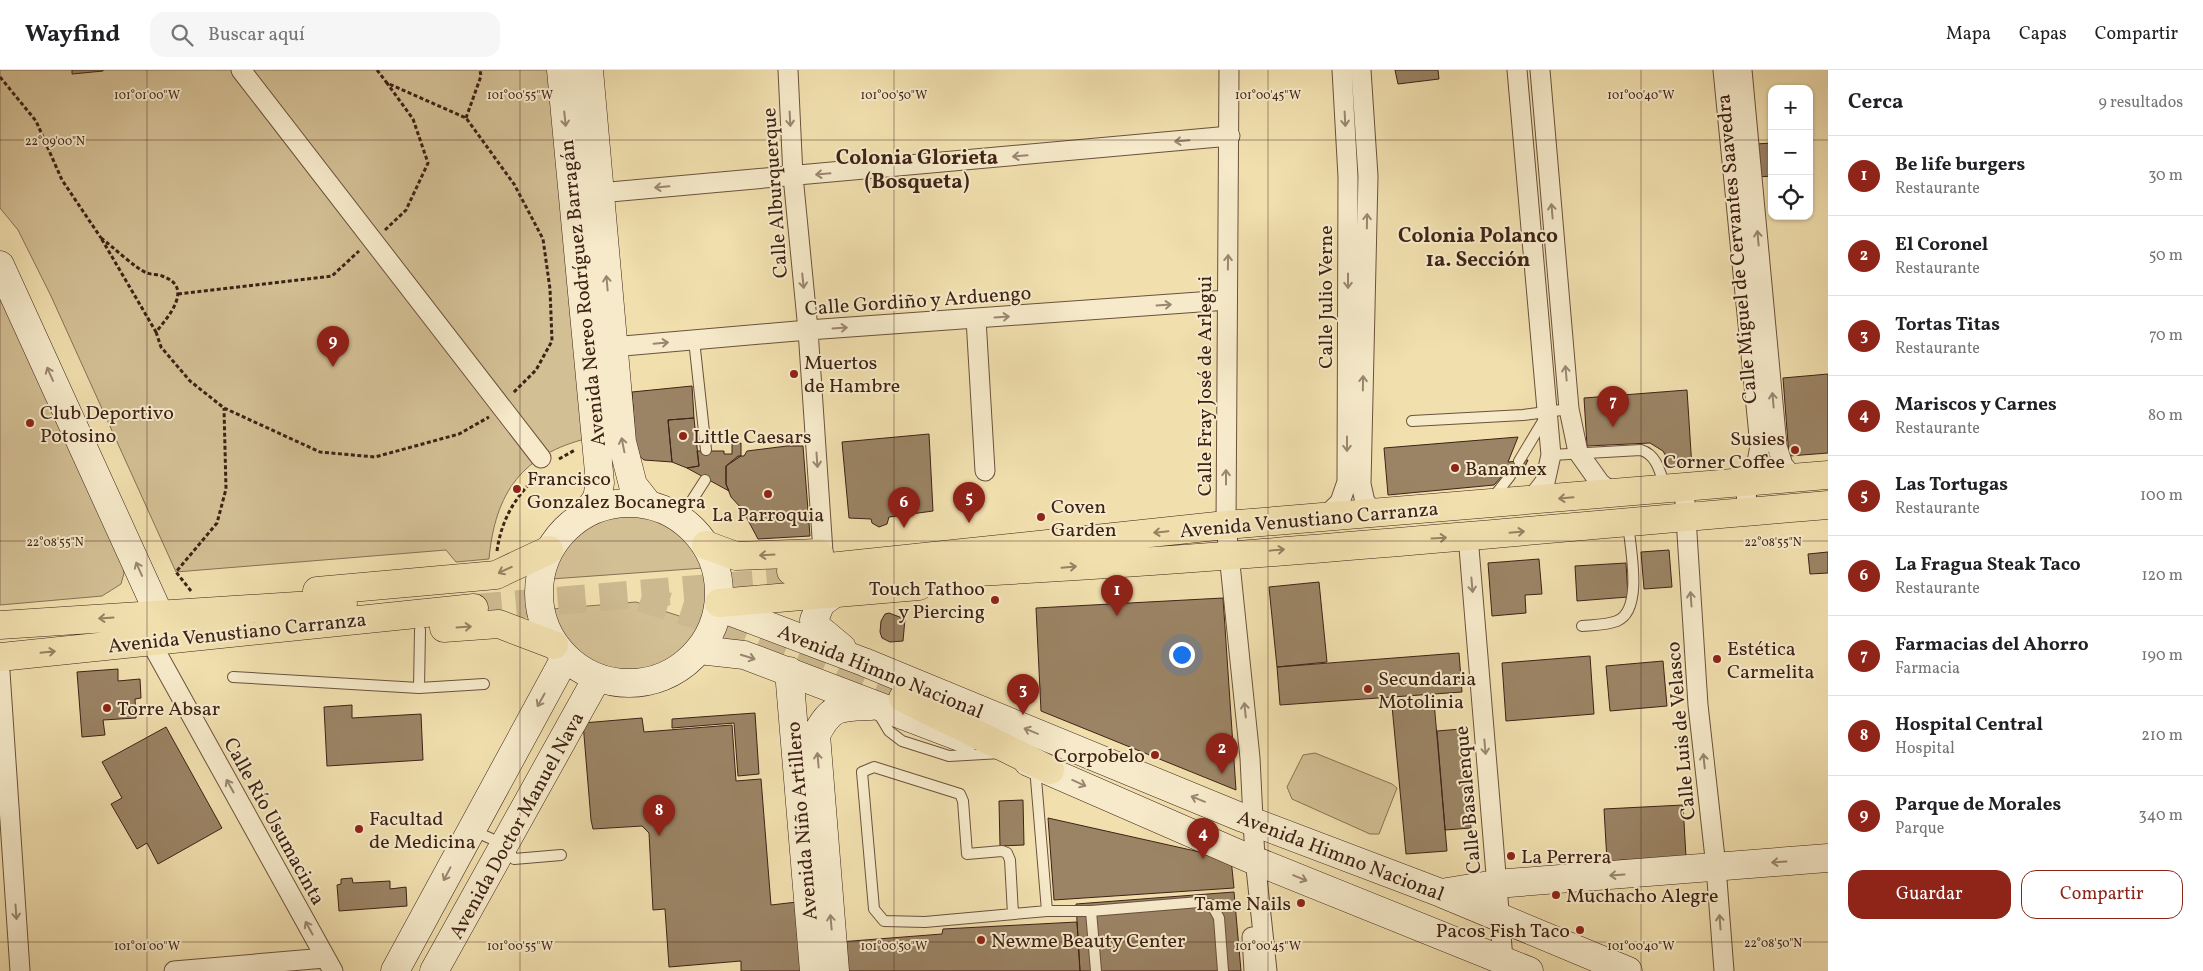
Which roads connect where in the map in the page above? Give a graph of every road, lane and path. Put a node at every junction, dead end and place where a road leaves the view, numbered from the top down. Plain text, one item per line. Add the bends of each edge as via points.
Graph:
1 (242, 70) edge
2 (377, 70) edge
3 (480, 70) edge
4 (561, 70) edge
5 (589, 70) edge
6 (788, 70) edge
7 (1229, 70) edge
8 (1342, 70) edge
9 (1361, 70) edge
10 (1517, 70) edge
11 (1540, 70) edge
12 (1724, 70) edge
13 (1742, 70) edge
14 (0, 77) edge
15 (1735, 95) junction
16 (466, 118) junction
17 (1230, 136) junction
18 (1546, 136) junction
19 (1523, 138) junction
20 (1743, 174) junction
21 (793, 176) junction
22 (599, 193) junction
23 (1348, 197) junction
24 (1367, 197) junction
25 (101, 238) junction
26 (0, 265) edge
27 (1538, 290) junction
28 (1559, 290) junction
29 (1227, 300) junction
30 (976, 319) junction
31 (1356, 320) junction
32 (808, 330) junction
33 (156, 332) junction
34 (694, 340) junction
35 (612, 347) junction
36 (501, 406) junction
37 (224, 408) junction
38 (1569, 409) junction
39 (1549, 411) junction
40 (1412, 421) dead end
41 (598, 444) junction
42 (706, 450) dead end
43 (1578, 452) junction
44 (1551, 455) junction
45 (1519, 461) dead end
46 (545, 465) junction
47 (985, 471) dead end
48 (1828, 475) edge
49 (1510, 476) dead end
50 (1794, 478) junction
51 (705, 480) dead end
52 (1746, 483) junction
53 (1675, 488) junction
54 (1614, 494) junction
55 (1530, 501) junction
56 (648, 504) junction
57 (1488, 504) junction
58 (1828, 505) edge
59 (1748, 512) junction
60 (587, 513) junction
61 (1377, 514) junction
62 (1325, 517) junction
63 (1686, 517) junction
64 (680, 520) junction
65 (1628, 522) junction
66 (1226, 525) junction
67 (1468, 536) junction
68 (706, 546) junction
69 (549, 550) junction
70 (824, 552) junction
71 (1228, 554) junction
72 (1023, 558) junction
73 (496, 575) junction
74 (792, 576) tunnel mouth
75 (838, 591) junction
76 (719, 605) junction
77 (207, 610) junction
78 (159, 614) junction
79 (0, 625) edge
80 (1582, 626) dead end
81 (420, 630) junction
82 (223, 632) junction
83 (150, 641) junction
84 (700, 650) junction
85 (560, 651) junction
86 (0, 656) edge
87 (864, 662) junction
88 (789, 671) junction
89 (0, 672) edge
90 (233, 677) dead end
91 (597, 678) junction
92 (484, 684) dead end
93 (419, 688) junction
94 (903, 698) tunnel mouth
95 (874, 706) junction
96 (1043, 767) junction
97 (4, 785) edge
98 (1249, 820) junction
99 (471, 829) junction
100 (505, 845) junction
101 (561, 855) dead end
102 (1251, 858) junction
103 (1828, 858) edge
104 (1716, 867) junction
105 (1496, 884) junction
106 (1440, 893) junction
107 (1047, 911) junction
108 (1091, 911) junction
109 (1013, 914) junction
110 (1499, 919) junction
111 (329, 964) edge
112 (1503, 966) edge
113 (20, 971) edge
114 (174, 971) edge
115 (395, 971) edge
116 (434, 971) edge
117 (814, 971) edge
118 (835, 971) edge
119 (1096, 971) edge
120 (1223, 971) edge
121 (1254, 971) edge
122 (1268, 971) edge
123 (1529, 971) edge
124 (1628, 971) edge
125 (1724, 971) edge

1 - 36 street
2 - 16 path via 387,83
3 - 16 path
4 -> 41 main road, Avenida Nereo Rodríguez Barragán
5 - 22 main road, Avenida Nereo Rodríguez Barragán
6 -> 21 street, Calle Alburquerque
7 - 17 street, Calle Fray José de Arlegui
8 -> 23 street, Calle Julio Verne
9 - 24 street, Calle Julio Verne
10 - 19 street
11 - 18 street
12 - 15 street, Calle Miguel de Cervantes Saavedra
13 - 15 street, Calle Miguel de Cervantes Saavedra
14 - 25 path via 36,121 62,180
15 - 20 street, Calle Miguel de Cervantes Saavedra
16 - 36 path via 514,184 544,239 552,341 536,370
17 -> 21 street
29 -> 17 street, Calle Fray José de Arlegui
18 - 19 street
28 -> 18 street
19 - 27 street
50 -> 20 street, Calle Miguel de Cervantes Saavedra via 1783,465 1777,446
20 - 52 street, Calle Miguel de Cervantes Saavedra via 1760,446 1756,467
21 -> 22 street
21 -> 32 street, Calle Alburquerque
35 -> 22 main road, Avenida Nereo Rodríguez Barragán
23 - 24 street
23 -> 31 street, Calle Julio Verne
31 -> 24 street, Calle Julio Verne
25 - 33 path
25 - 33 path via 146,273 163,276 175,286 178,294 175,310
78 -> 26 main road
27 - 28 street
27 - 39 street
38 -> 28 street
30 -> 29 street, Calle Gordiño y Arduengo
66 -> 29 street, Calle Fray José de Arlegui
32 -> 30 street, Calle Gordiño y Arduengo
30 - 47 street
61 -> 31 street, Calle Julio Verne via 1365,502 1361,484
31 -> 62 street, Calle Julio Verne via 1347,482 1340,502
32 - 34 street, Calle Gordiño y Arduengo
32 -> 70 street, Calle Alburquerque
33 - 37 path via 161,347 190,381
35 -> 34 street, Calle Gordiño y Arduengo
34 - 42 lane
56 -> 35 main road, Avenida Nereo Rodríguez Barragán via 633,485 622,442
36 - 37 path via 488,418 459,434 375,457 320,452
36 - 46 street
37 - 77 path via 226,489 217,523 176,572
38 - 39 lane
38 - 43 street
39 - 40 lane
39 - 44 street
39 - 45 lane
41 - 46 path via 574,450
41 - 60 main road, Avenida Nereo Rodríguez Barragán via 600,482 597,498
43 - 44 lane
43 - 53 lane via 1641,450 1650,453
43 - 54 street via 1600,483
44 - 55 street via 1546,482
46 - 73 path via 518,496 503,522 498,539
48 - 50 main road, Avenida Venustiano Carranza
49 - 57 lane
50 - 52 main road, Avenida Venustiano Carranza
51 - 64 lane
52 - 53 main road, Avenida Venustiano Carranza
52 - 59 street
53 - 54 main road, Avenida Venustiano Carranza
53 - 63 street, Calle Luis de Velasco
54 -> 55 main road, Avenida Venustiano Carranza
55 - 57 main road, Avenida Venustiano Carranza
56 - 60 main road via 612,504
56 - 64 main road
57 - 61 main road, Avenida Venustiano Carranza
58 - 59 main road, Avenida Venustiano Carranza
59 - 63 main road, Avenida Venustiano Carranza
60 - 69 main road via 566,528
61 - 62 main road, Avenida Venustiano Carranza
62 - 66 main road, Avenida Venustiano Carranza
63 - 65 main road, Avenida Venustiano Carranza
104 -> 63 street, Calle Luis de Velasco via 1698,705
64 - 68 main road via 688,524
67 -> 65 main road, Avenida Venustiano Carranza
65 - 80 lane via 1634,597 1629,613 1617,622
66 - 71 street, Calle Fray José de Arlegui
66 -> 72 main road, Avenida Venustiano Carranza
71 -> 67 main road, Avenida Venustiano Carranza
67 -> 105 street, Calle Basalenque
70 -> 68 main road via 736,556
68 - 76 main road via 717,573
69 -> 73 main road
69 - 85 main road via 540,573 538,598 543,623
70 - 72 main road via 958,542
72 -> 71 main road, Avenida Venustiano Carranza
98 -> 71 street, Calle Fray José de Arlegui
72 - 74 main road, Avenida Venustiano Carranza
72 - 75 main road via 958,583
73 - 77 main road via 275,595
75 - 76 main road
75 - 87 main road via 821,603 814,620 817,628
76 - 84 main road via 712,630
76 - 87 main road, Avenida Himno Nacional
77 - 78 main road, Avenida Venustiano Carranza
77 - 82 main road, Avenida Venustiano Carranza via 474,602
78 -> 79 main road, Avenida Venustiano Carranza
81 - 82 main road via 277,639
81 -> 85 main road via 499,624
81 - 93 lane
82 - 83 main road, Avenida Venustiano Carranza
86 -> 83 main road, Avenida Venustiano Carranza
111 -> 83 street, Calle Río Usumacinta
84 -> 88 main road, Avenida Himno Nacional via 744,655
84 - 91 main road via 679,669 653,680 625,684
85 - 91 main road via 580,669
85 -> 99 main road, Avenida Doctor Manuel Nava
98 -> 87 main road, Avenida Himno Nacional
88 - 95 main road, Avenida Himno Nacional
88 - 117 main road, Avenida Niño Artillero
89 - 97 street
90 - 93 lane
91 - 100 main road, Avenida Doctor Manuel Nava
92 - 93 lane
94 - 96 main road
95 - 96 main road, Avenida Himno Nacional
118 -> 95 main road, Avenida Niño Artillero via 816,735 833,711 843,707
96 -> 102 main road, Avenida Himno Nacional
96 - 107 lane
97 -> 113 street
98 - 102 street, Calle Fray José de Arlegui
98 - 106 main road, Avenida Himno Nacional
99 - 100 lane
99 -> 115 main road, Avenida Doctor Manuel Nava
100 - 101 lane via 514,859
100 - 116 main road, Avenida Doctor Manuel Nava
102 -> 112 main road, Avenida Himno Nacional
102 - 121 street, Calle Fray José de Arlegui
102 - 122 street, Calle Fray José de Arlegui
103 -> 104 main road
104 -> 105 main road
125 -> 104 street, Calle Luis de Velasco
105 - 106 main road
105 - 110 street, Calle Basalenque
106 - 110 main road, Avenida Himno Nacional
107 - 108 lane
107 - 109 lane
108 - 119 lane
108 - 120 lane via 1199,902 1212,905 1219,918
109 - 109 lane via 926,922 884,920 878,916 874,909 862,772 874,767 960,794 967,854 1007,853
110 - 112 street, Calle Basalenque
110 - 124 main road, Avenida Himno Nacional
111 - 114 street
112 - 123 main road, Avenida Himno Nacional

